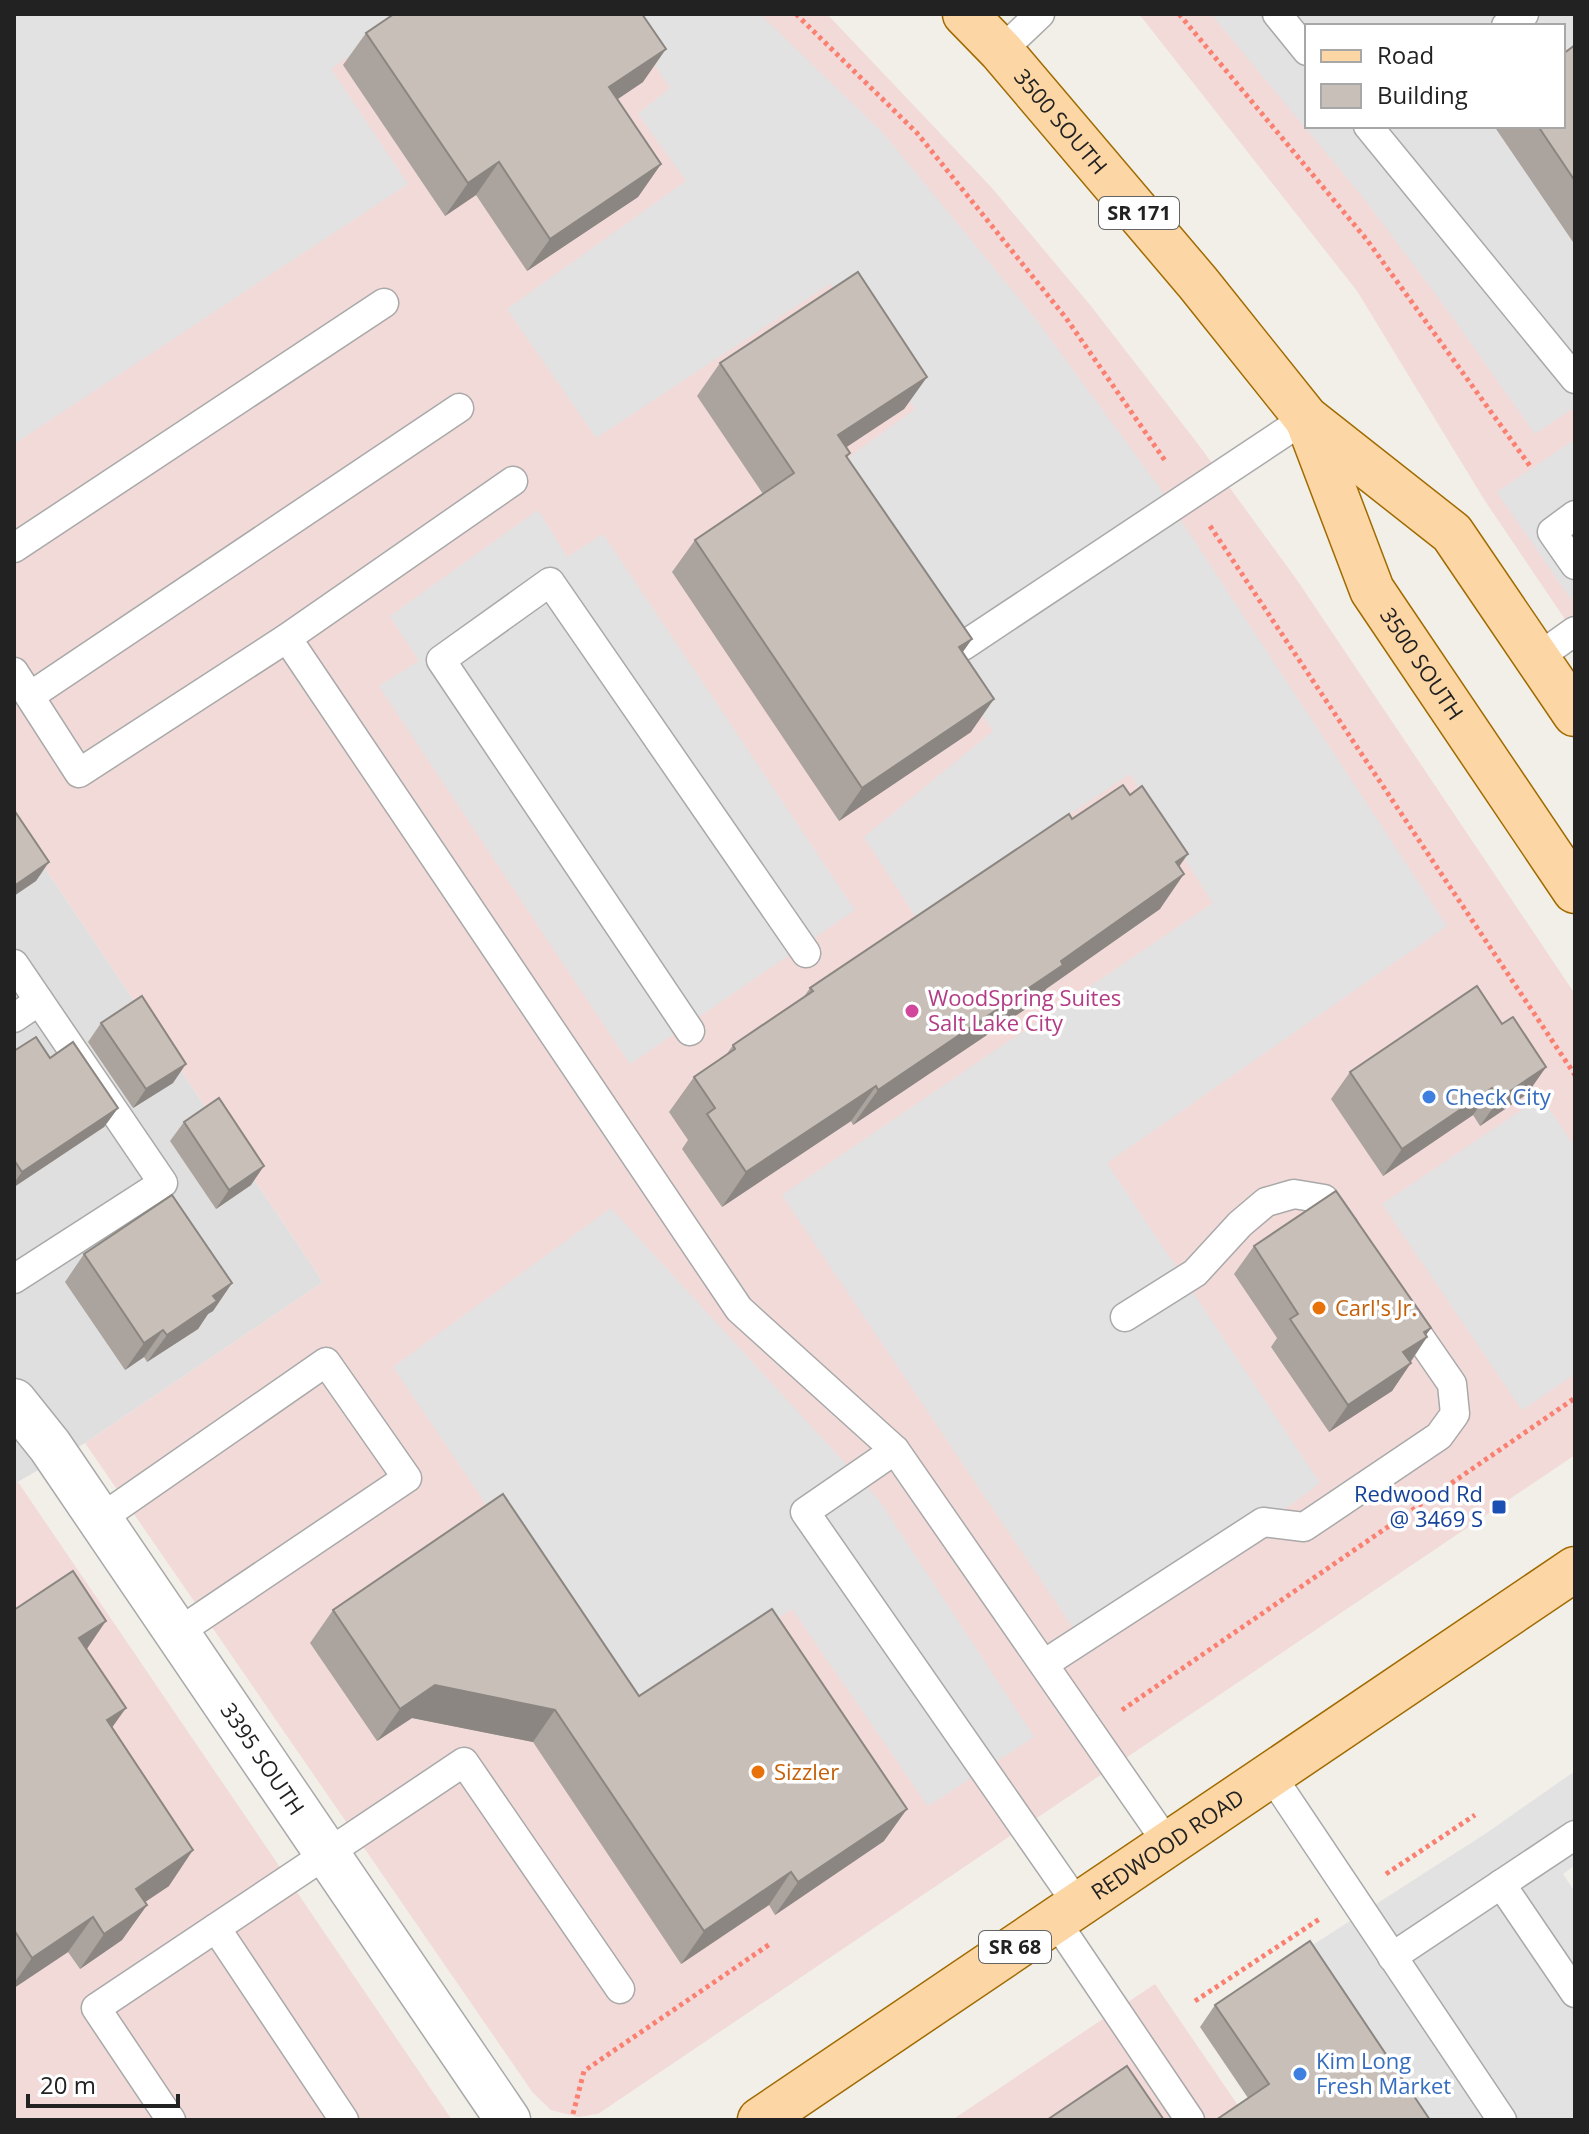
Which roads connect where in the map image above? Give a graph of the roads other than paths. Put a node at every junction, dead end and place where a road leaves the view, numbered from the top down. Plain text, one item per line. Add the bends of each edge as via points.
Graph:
1 (965, 14) edge
2 (1040, 14) edge
3 (1277, 14) edge
4 (1305, 49) edge
5 (1001, 51) junction
6 (1370, 128) edge
7 (384, 303) dead end
8 (1575, 379) edge
9 (459, 408) dead end
10 (1306, 418) junction
11 (513, 481) dead end
12 (1575, 515) edge
13 (14, 548) edge
14 (1575, 565) edge
15 (1575, 631) edge
16 (287, 638) junction
17 (963, 646) edge
18 (1537, 658) junction
19 (14, 672) edge
20 (30, 696) junction
21 (1575, 714) edge
22 (1575, 891) edge
23 (806, 953) dead end
24 (14, 964) edge
25 (39, 1001) junction
26 (14, 1018) edge
27 (690, 1031) dead end
28 (1358, 1248) edge
29 (14, 1279) edge
30 (1384, 1285) edge
31 (1125, 1317) dead end
32 (14, 1401) edge
33 (895, 1450) junction
34 (100, 1519) junction
35 (1574, 1571) edge
36 (177, 1633) junction
37 (1044, 1664) junction
38 (1271, 1775) junction
39 (1575, 1835) edge
40 (1168, 1844) junction
41 (328, 1854) junction
42 (1501, 1884) junction
43 (1067, 1912) junction
44 (216, 1928) junction
45 (1392, 1957) junction
46 (620, 1989) dead end
47 (1575, 1993) edge
48 (171, 2120) edge
49 (344, 2120) edge
50 (508, 2120) edge
51 (760, 2120) edge
52 (1190, 2120) edge
53 (1502, 2120) edge

1 - 5 main road, 3500 SOUTH / SR 171
2 - 5 lane
3 - 4 lane
5 - 10 main road, 3500 SOUTH / SR 171
6 - 8 lane
7 - 13 lane
9 - 20 lane
10 - 17 lane
10 - 18 main road, 3500 SOUTH / SR 171 via 1452,533
10 - 22 main road, 3500 SOUTH / SR 171 via 1372,590
11 - 16 lane
12 - 14 lane via 1552,532
15 - 18 lane
16 - 20 lane via 79,773
16 - 33 lane via 739,1309
18 - 21 main road, 3500 SOUTH / SR 171
19 - 20 lane
23 - 27 lane via 550,582 441,660
24 - 25 lane
25 - 26 lane
25 - 29 lane via 163,1183
28 - 31 lane via 1324,1199 1294,1194 1266,1202 1195,1273
30 - 37 lane via 1452,1384 1455,1414 1439,1436 1304,1527 1263,1522
32 - 34 street, 3395 SOUTH
33 - 37 lane
33 - 43 lane via 805,1512
34 - 36 street, 3395 SOUTH
34 - 36 lane via 326,1362 407,1478
35 - 38 main road, REDWOOD ROAD / SR 68
36 - 41 street, 3395 SOUTH
37 - 40 lane
38 - 40 main road, REDWOOD ROAD / SR 68
38 - 45 lane
39 - 42 lane
40 - 43 main road, REDWOOD ROAD / SR 68
41 - 44 lane
41 - 46 lane via 464,1762
41 - 50 street, 3395 SOUTH
42 - 45 lane
42 - 47 lane
43 - 51 main road, REDWOOD ROAD / SR 68
43 - 52 lane
44 - 48 lane via 96,2008
44 - 49 lane
45 - 53 lane

